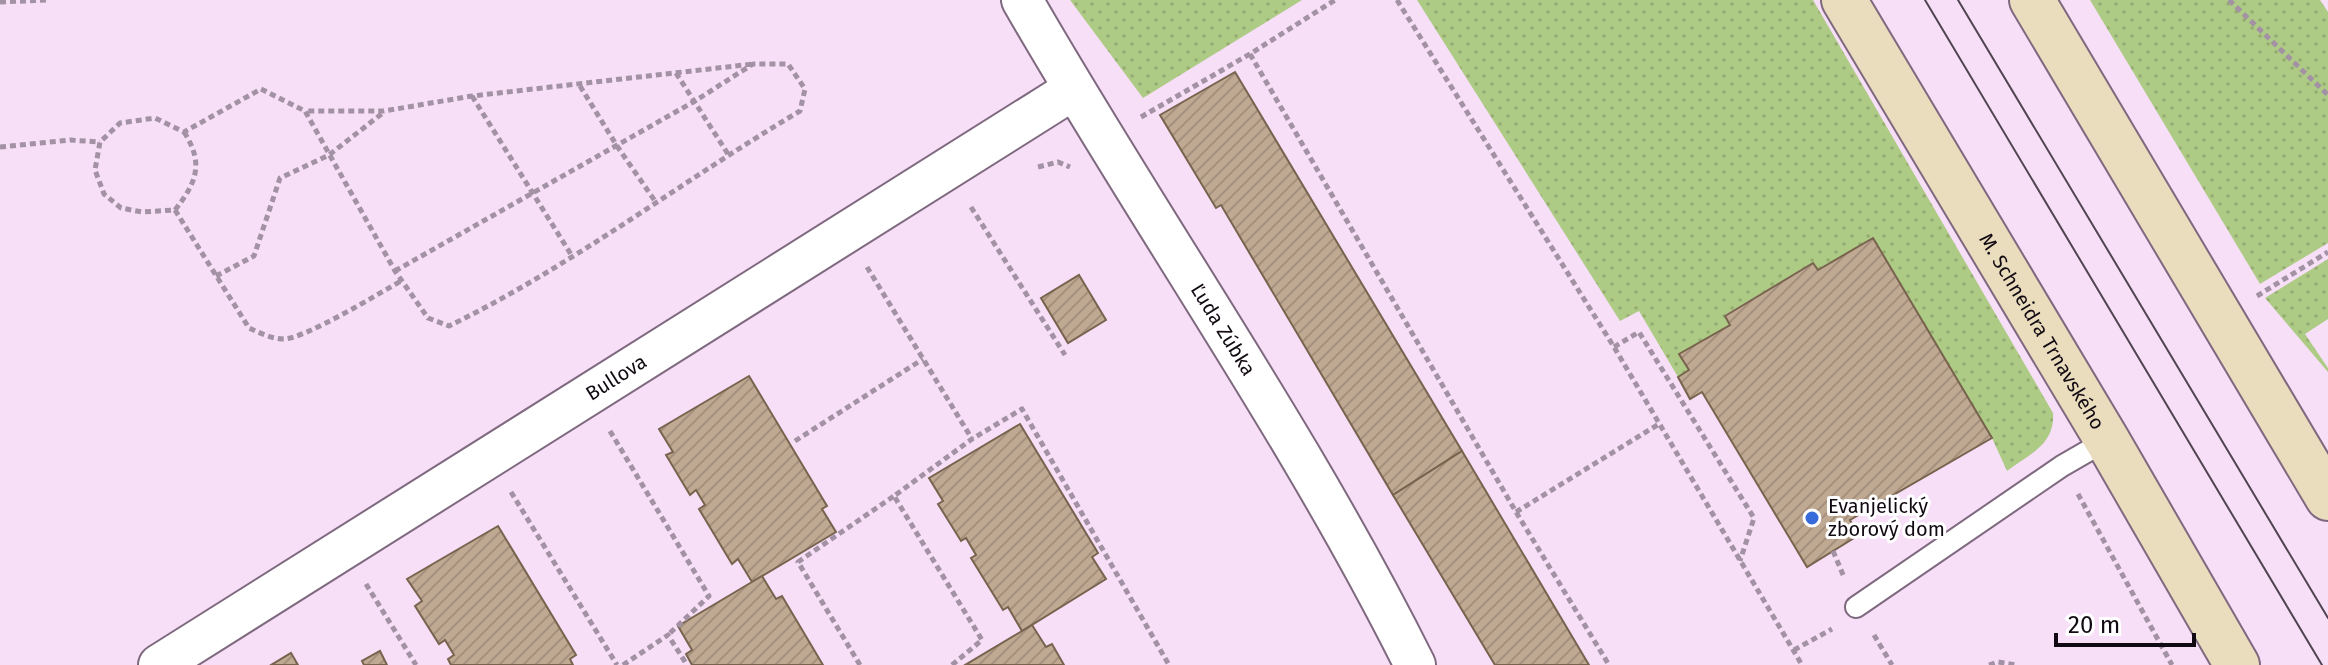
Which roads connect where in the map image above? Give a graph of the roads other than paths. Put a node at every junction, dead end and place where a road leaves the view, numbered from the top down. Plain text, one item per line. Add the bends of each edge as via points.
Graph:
1 (1022, 0) edge
2 (1844, 0) edge
3 (2032, 0) edge
4 (1074, 89) junction
5 (2107, 440) junction
6 (2328, 498) edge
7 (1856, 607) dead end
8 (159, 665) edge
9 (1415, 665) edge
10 (2237, 665) edge

1 - 4 street, Ľuda Zúbka
2 - 5 main road, M. Schneidra Trnavského
3 - 6 main road
4 - 8 street, Bullova
4 - 9 street, Ľuda Zúbka via 1352,543
5 - 7 lane
5 - 10 main road, M. Schneidra Trnavského

